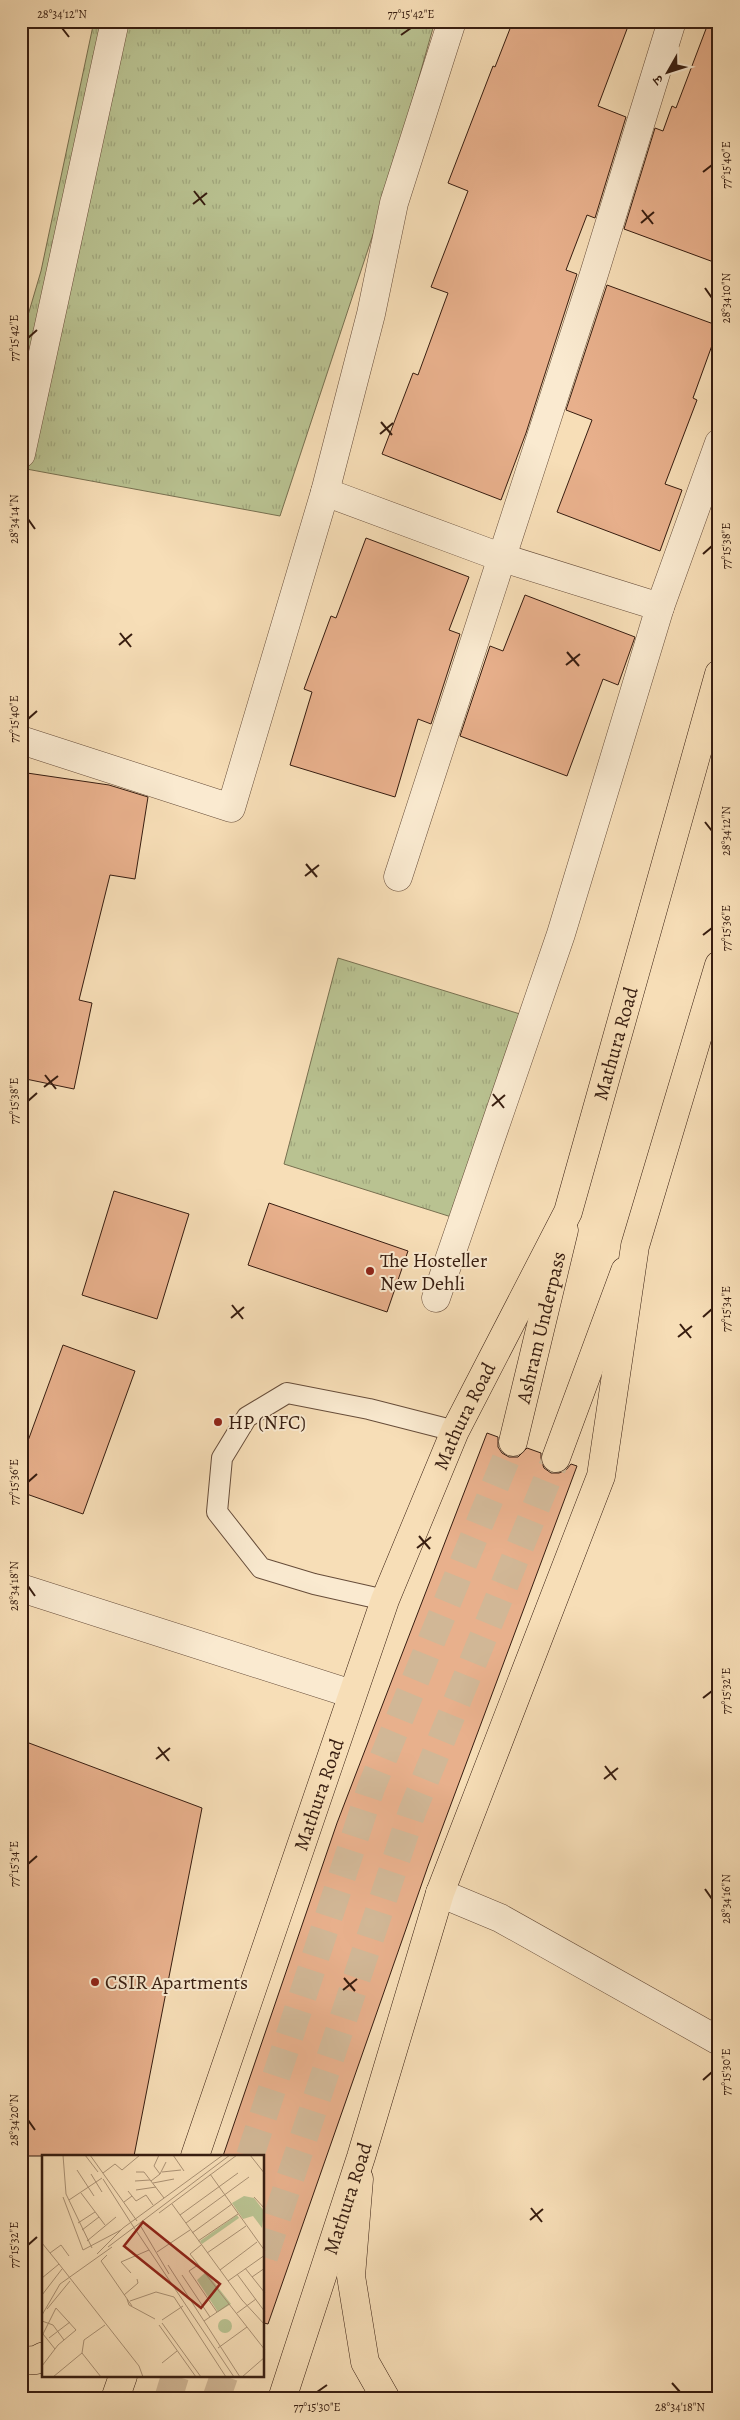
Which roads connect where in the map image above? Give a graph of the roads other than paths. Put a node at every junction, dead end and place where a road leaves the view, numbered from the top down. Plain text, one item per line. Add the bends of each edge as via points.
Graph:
1 (115, 21) edge
2 (452, 21) edge
3 (672, 21) edge
4 (719, 443) edge
5 (21, 454) edge
6 (325, 492) junction
7 (503, 558) junction
8 (660, 607) junction
9 (719, 674) edge
10 (21, 740) edge
11 (398, 877) dead end
12 (719, 965) edge
13 (568, 1212) junction
14 (635, 1246) junction
15 (436, 1298) dead end
16 (454, 1431) junction
17 (513, 1442) tunnel mouth
18 (556, 1458) tunnel mouth
19 (21, 1588) edge
20 (385, 1600) junction
21 (352, 1694) junction
22 (440, 1893) junction
23 (719, 2041) edge
24 (195, 2155) edge
25 (361, 2157) junction
26 (42, 2357) edge
27 (21, 2361) edge
28 (122, 2378) edge
29 (115, 2399) edge
30 (282, 2399) edge
31 (386, 2399) edge

1 - 5 street
2 - 6 street via 394,203 371,314
3 - 7 street
4 - 8 street
6 - 7 street
6 - 10 street via 231,808
7 - 8 street
7 - 11 street
8 - 15 street via 561,934
9 - 13 main road, Mathura Road
12 - 14 main road, Mathura Road
13 - 16 main road, Mathura Road
13 - 17 main road, Ashram Underpass
14 - 18 main road
14 - 22 main road, Mathura Road via 601,1476
16 - 20 main road, Mathura Road
16 - 20 lane via 287,1393 247,1417 222,1458 216,1512 261,1568
19 - 21 street
20 - 21 main road, Mathura Road
21 - 24 main road, Mathura Road
22 - 23 street via 500,1918
22 - 25 main road, Mathura Road
25 - 30 main road, Mathura Road
25 - 31 main road via 351,2276 365,2362
26 - 27 main road
28 - 29 main road

